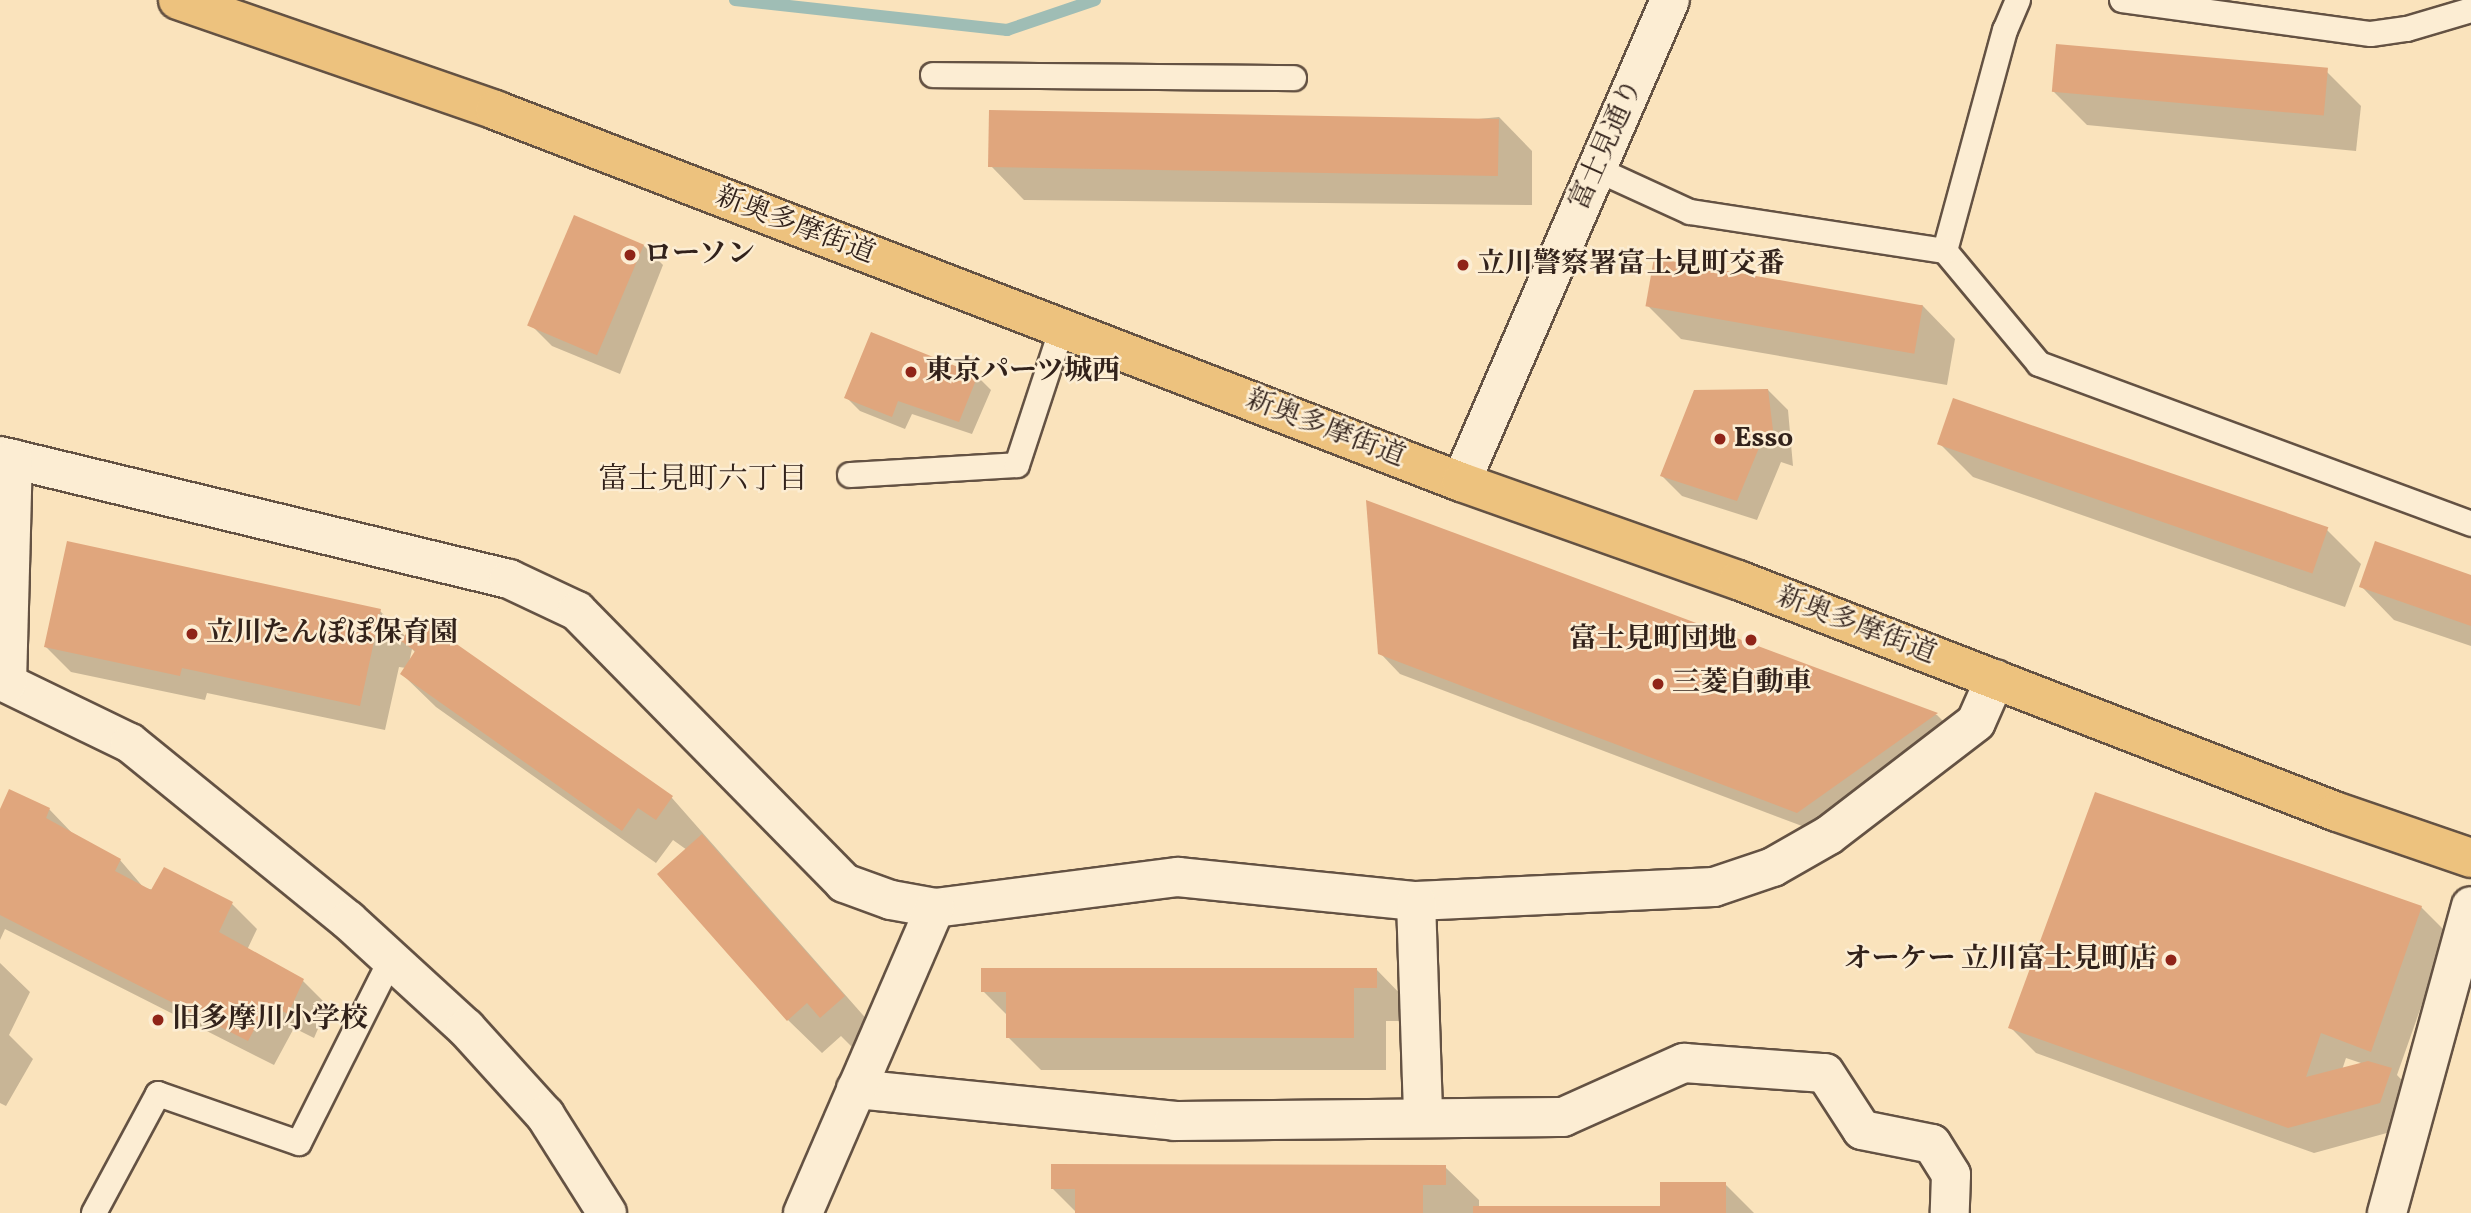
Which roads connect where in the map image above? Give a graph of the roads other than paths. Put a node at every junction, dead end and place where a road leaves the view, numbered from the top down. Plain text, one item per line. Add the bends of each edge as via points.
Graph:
1 (178, 0) edge
2 (1670, 0) edge
3 (2018, 0) edge
4 (2122, 0) edge
5 (2471, 10) edge
6 (933, 75) dead end
7 (1294, 78) dead end
8 (1596, 169) junction
9 (1945, 251) junction
10 (1062, 328) junction
11 (7, 457) edge
12 (850, 475) dead end
13 (1461, 482) junction
14 (2471, 524) edge
15 (1995, 680) junction
16 (4, 682) edge
17 (2471, 858) edge
18 (1416, 901) junction
19 (2471, 906) edge
20 (935, 908) junction
21 (391, 959) junction
22 (856, 1089) junction
23 (1423, 1116) junction
24 (94, 1213) edge
25 (607, 1213) edge
26 (803, 1213) edge
27 (1950, 1213) edge
28 (2387, 1213) edge

1 - 10 main road, 新奥多摩街道 via 495,110
2 - 8 street, 富士見通り
3 - 9 lane via 2005,30
4 - 5 lane via 2371,34 2407,29
6 - 7 lane
8 - 9 lane via 1690,212
8 - 13 street, 富士見通り
9 - 14 lane via 2039,364
10 - 12 lane via 1017,465
10 - 13 main road, 新奥多摩街道
11 - 16 street
11 - 20 street via 509,579 577,611 844,883 891,900
13 - 15 main road, 新奥多摩街道 via 1738,580
15 - 17 main road, 新奥多摩街道 via 2337,812
15 - 18 street via 1976,722 1829,835 1773,867 1714,887
16 - 21 street via 130,743
18 - 20 street via 1178,877
18 - 23 street
19 - 28 street
20 - 22 street
21 - 24 lane via 299,1143 158,1094
21 - 25 street via 466,1028 545,1115
22 - 23 street via 1174,1121
22 - 26 street
23 - 27 street via 1563,1118 1684,1063 1825,1073 1862,1130 1932,1144 1951,1175

